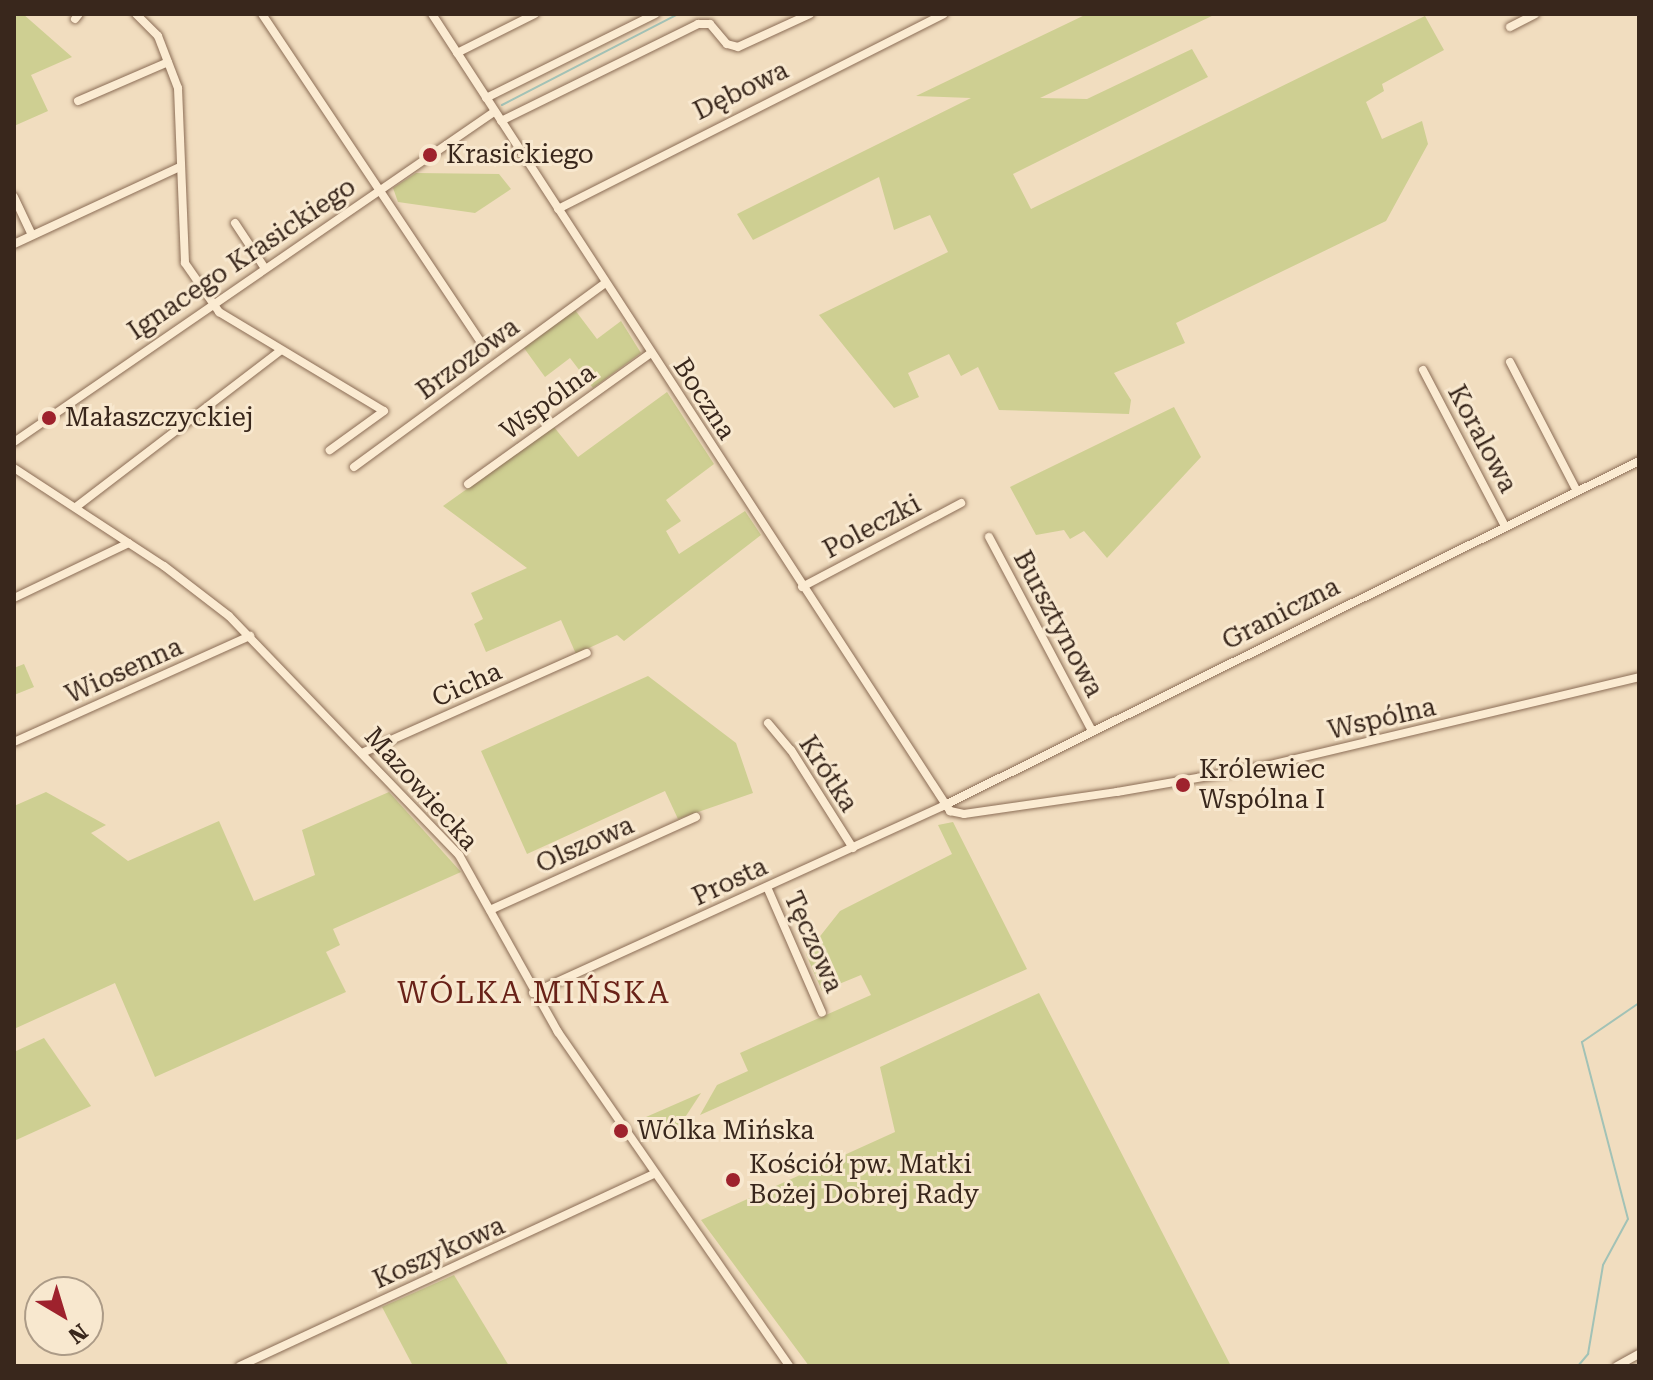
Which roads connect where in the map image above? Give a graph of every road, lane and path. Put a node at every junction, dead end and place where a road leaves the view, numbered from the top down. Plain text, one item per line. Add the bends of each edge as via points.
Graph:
1 (136, 14) edge
2 (262, 14) edge
3 (432, 14) edge
4 (535, 14) edge
5 (655, 14) edge
6 (810, 14) edge
7 (944, 14) edge
8 (1535, 14) edge
9 (1510, 27) dead end
10 (457, 53) junction
11 (168, 62) junction
12 (486, 98) junction
13 (78, 101) dead end
14 (494, 112) junction
15 (501, 121) junction
16 (180, 167) junction
17 (381, 188) junction
18 (14, 197) edge
19 (558, 209) junction
20 (235, 223) dead end
21 (32, 235) junction
22 (14, 244) edge
23 (264, 267) junction
24 (605, 283) junction
25 (214, 302) junction
26 (482, 344) dead end
27 (280, 351) junction
28 (651, 353) junction
29 (1510, 362) dead end
30 (1423, 370) dead end
31 (14, 442) edge
32 (330, 450) dead end
33 (1639, 461) edge
34 (354, 467) dead end
35 (14, 468) edge
36 (468, 484) dead end
37 (1577, 491) junction
38 (961, 503) dead end
39 (76, 507) junction
40 (1505, 526) junction
41 (989, 537) dead end
42 (129, 543) junction
43 (802, 587) junction
44 (14, 598) edge
45 (250, 636) junction
46 (587, 653) dead end
47 (1639, 677) edge
48 (768, 723) dead end
49 (1092, 731) junction
50 (14, 742) edge
51 (362, 753) junction
52 (943, 806) junction
53 (696, 817) dead end
54 (853, 848) junction
55 (767, 887) junction
56 (490, 910) junction
57 (533, 993) junction
58 (822, 1013) dead end
59 (654, 1174) junction
60 (1639, 1354) edge
61 (240, 1366) edge
62 (789, 1366) edge
63 (1617, 1366) edge

1 - 11 street via 158,36
2 - 17 street
3 - 10 street, Boczna
4 - 10 street
5 - 12 street
6 - 15 street via 738,47 727,44 710,24 698,24
7 - 19 street, Dębowa
8 - 9 street
10 - 12 street, Boczna
11 - 13 street
11 - 16 street via 178,88
12 - 14 street, Boczna
14 - 15 street, Boczna
14 - 17 street, Ignacego Krasickiego
15 - 19 street, Boczna
16 - 21 street
16 - 25 street via 185,263
17 - 23 street, Ignacego Krasickiego
17 - 26 street
18 - 21 street
19 - 24 street, Boczna
20 - 23 street
21 - 22 street
23 - 25 street, Ignacego Krasickiego
24 - 28 street, Boczna
24 - 34 street, Brzozowa
25 - 27 street via 219,312
25 - 31 street, Ignacego Krasickiego
27 - 32 street via 384,411
27 - 39 street
28 - 36 street, Wspólna
28 - 43 street, Boczna
29 - 37 street
30 - 40 street, Koralowa
33 - 37 street, Graniczna
35 - 39 street, Mazowiecka
37 - 40 street, Graniczna
38 - 43 street, Poleczki
39 - 42 street, Mazowiecka
40 - 49 street, Graniczna
41 - 49 street, Bursztynowa
42 - 44 street
42 - 45 street, Mazowiecka
43 - 52 street, Boczna
45 - 50 street, Wiosenna
45 - 51 street, Mazowiecka
46 - 51 street, Cicha
47 - 52 street, Wspólna via 1251,768 964,814
48 - 54 street, Krótka
49 - 52 street, Graniczna
51 - 56 street, Mazowiecka via 459,855
52 - 54 street, Prosta
53 - 56 street, Olszowa
54 - 55 street, Prosta
55 - 57 street, Prosta
55 - 58 street, Tęczowa
56 - 57 street, Mazowiecka
57 - 59 street, Mazowiecka
59 - 61 street, Koszykowa
59 - 62 street, Mazowiecka
60 - 63 street

